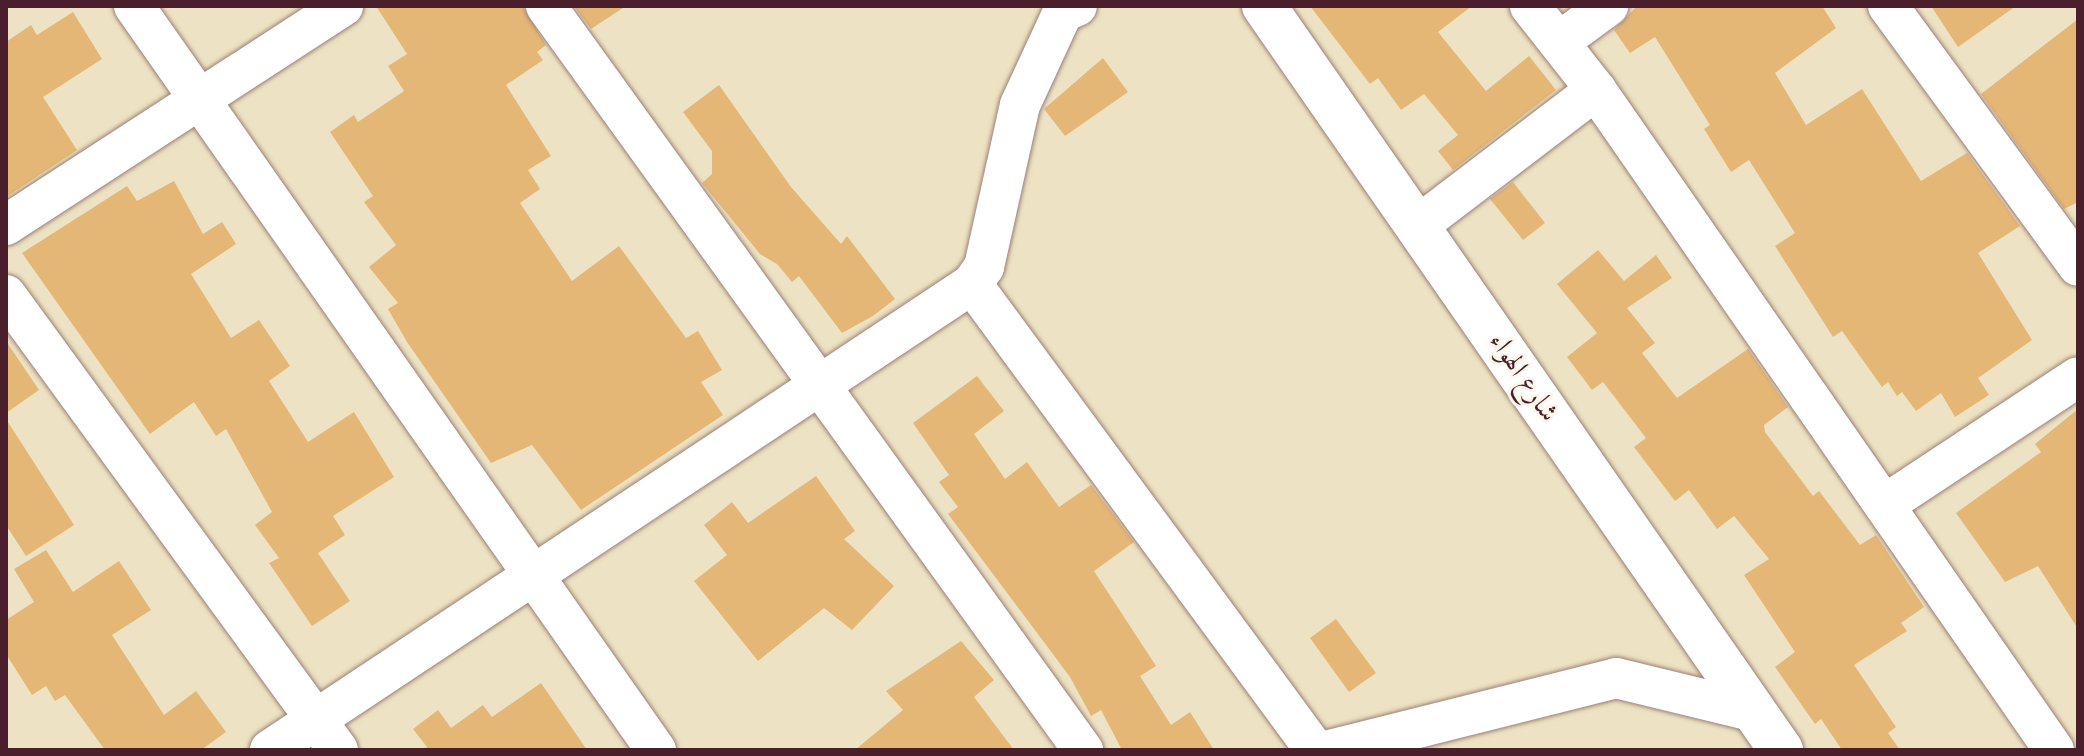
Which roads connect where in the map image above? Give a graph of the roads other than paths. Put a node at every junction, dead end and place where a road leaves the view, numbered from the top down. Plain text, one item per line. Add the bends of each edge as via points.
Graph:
1 (134, 6) edge
2 (343, 6) edge
3 (546, 6) edge
4 (1077, 6) edge
5 (1264, 6) edge
6 (1530, 6) edge
7 (1608, 6) edge
8 (1888, 6) edge
9 (1559, 42) junction
10 (1596, 90) junction
11 (199, 103) junction
12 (1420, 224) junction
13 (6, 225) edge
14 (2078, 266) edge
15 (972, 284) junction
16 (6, 295) edge
17 (2078, 377) edge
18 (820, 383) junction
19 (1884, 505) junction
20 (536, 576) junction
21 (1755, 712) junction
22 (327, 735) edge
23 (270, 750) edge
24 (656, 750) edge
25 (1083, 750) edge
26 (1315, 750) edge
27 (1330, 750) edge
28 (1781, 750) edge
29 (2054, 750) edge

1 - 11 street
2 - 11 street
3 - 18 street
4 - 15 street via 1063,12 1020,105 984,267
5 - 12 street, شارع الهواء
6 - 9 street
7 - 9 street
8 - 14 street
9 - 10 street
10 - 12 street
10 - 19 street
11 - 13 street
11 - 20 street
12 - 21 street, شارع الهواء
15 - 18 street
15 - 26 street
16 - 22 street
17 - 19 street
18 - 20 street
18 - 25 street
19 - 29 street
20 - 22 street
20 - 24 street
21 - 27 street via 1616,678
21 - 28 street, شارع الهواء
22 - 23 street

